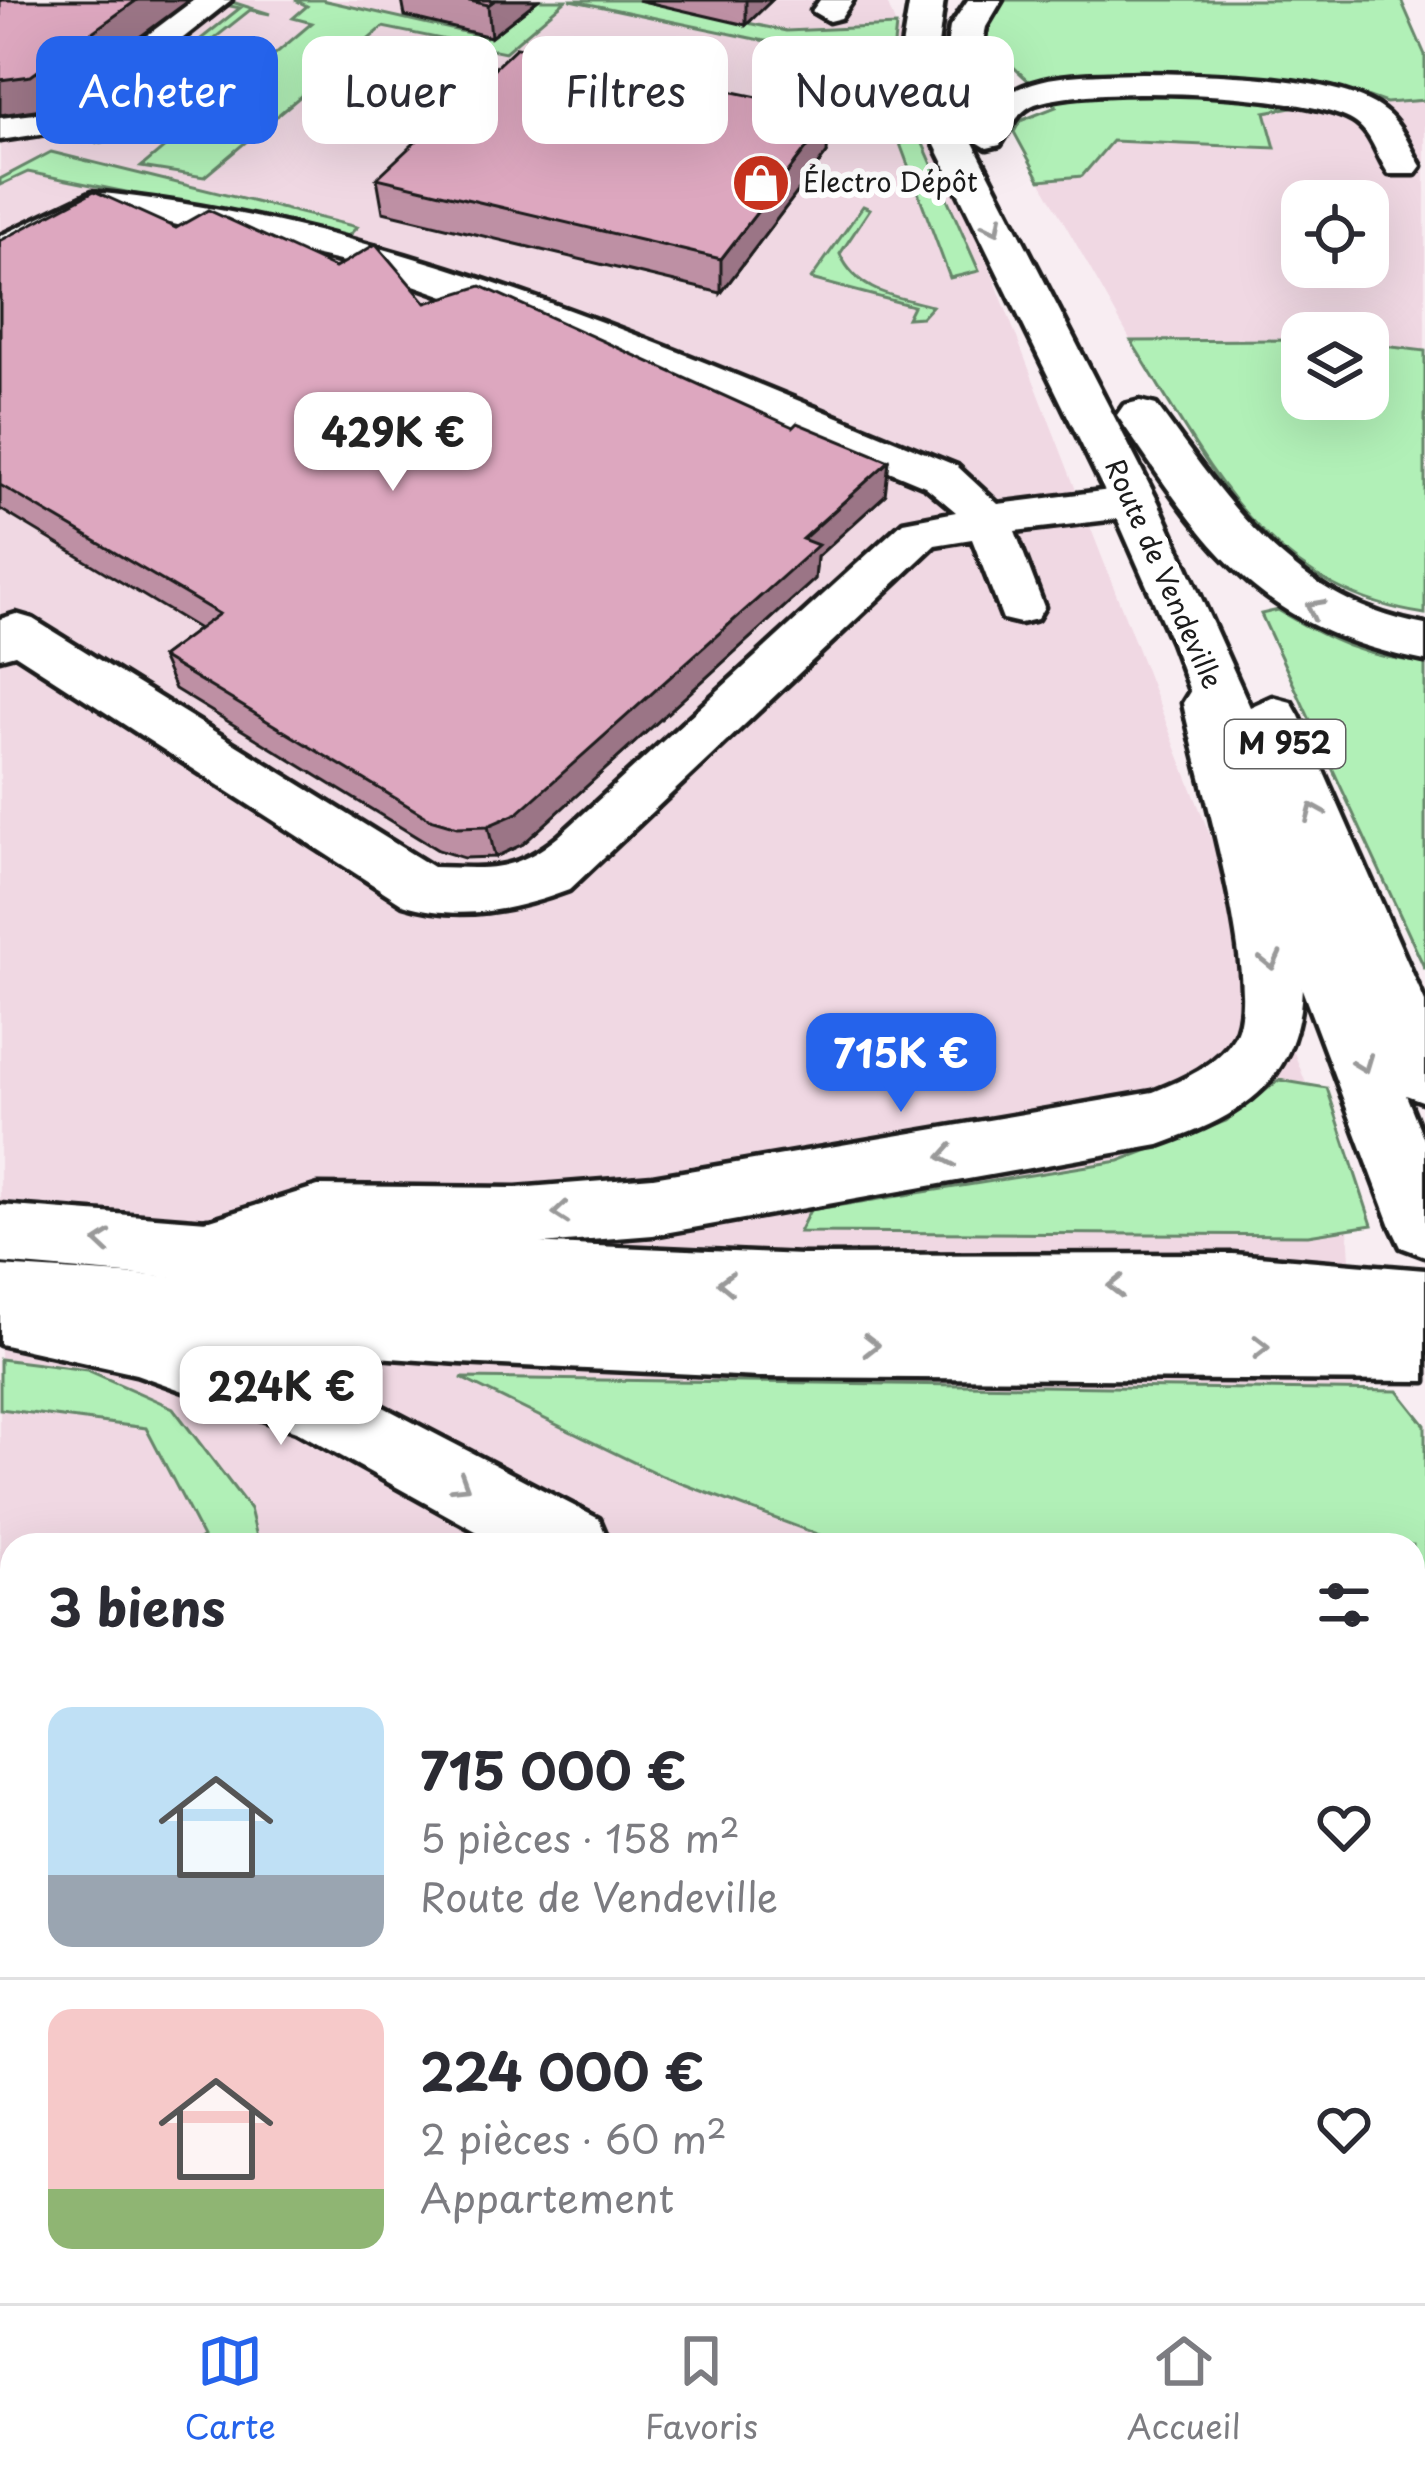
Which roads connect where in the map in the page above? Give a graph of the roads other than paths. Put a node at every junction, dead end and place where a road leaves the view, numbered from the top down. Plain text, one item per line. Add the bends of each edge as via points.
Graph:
1 (215, 0) edge
2 (927, 0) edge
3 (960, 0) edge
4 (985, 0) edge
5 (956, 36) edge
6 (967, 36) edge
7 (1014, 100) edge
8 (2, 136) edge
9 (991, 144) edge
10 (1402, 166) dead end
11 (0, 252) edge
12 (1086, 316) dead end
13 (1134, 502) junction
14 (988, 518) junction
15 (1019, 607) dead end
16 (5, 631) edge
17 (1198, 643) junction
18 (1425, 643) edge
19 (1425, 1075) edge
20 (1425, 1226) edge
21 (0, 1234) edge
22 (207, 1251) junction
23 (0, 1298) edge
24 (1404, 1305) edge
25 (0, 1312) edge
26 (551, 1533) edge

1 - 8 street via 54,122
2 -> 13 main road, Route de Vendeville / M 952 via 920,53 931,98
3 - 5 main road
4 - 6 main road
7 - 10 street via 1086,82 1297,93 1367,115
9 - 12 main road
11 - 14 street via 92,203 369,255 626,346 941,476 971,493
13 - 14 street
13 - 17 main road, Route de Vendeville / M 952
14 - 15 street
14 - 16 street via 920,533 577,853 548,875 496,892 447,893 403,878
17 -> 20 main road, Route de Vendeville / M 952
17 -> 22 street via 1276,985 1264,1041 1225,1088 1159,1118 653,1206 516,1216 318,1215
18 - 19 main road, Route de Vendeville / M 952 via 1345,625 1269,577 1129,395
22 -> 21 street
24 -> 22 main road via 1233,1286 802,1287
23 -> 24 main road via 759,1344
25 -> 26 street via 136,1342 316,1405

